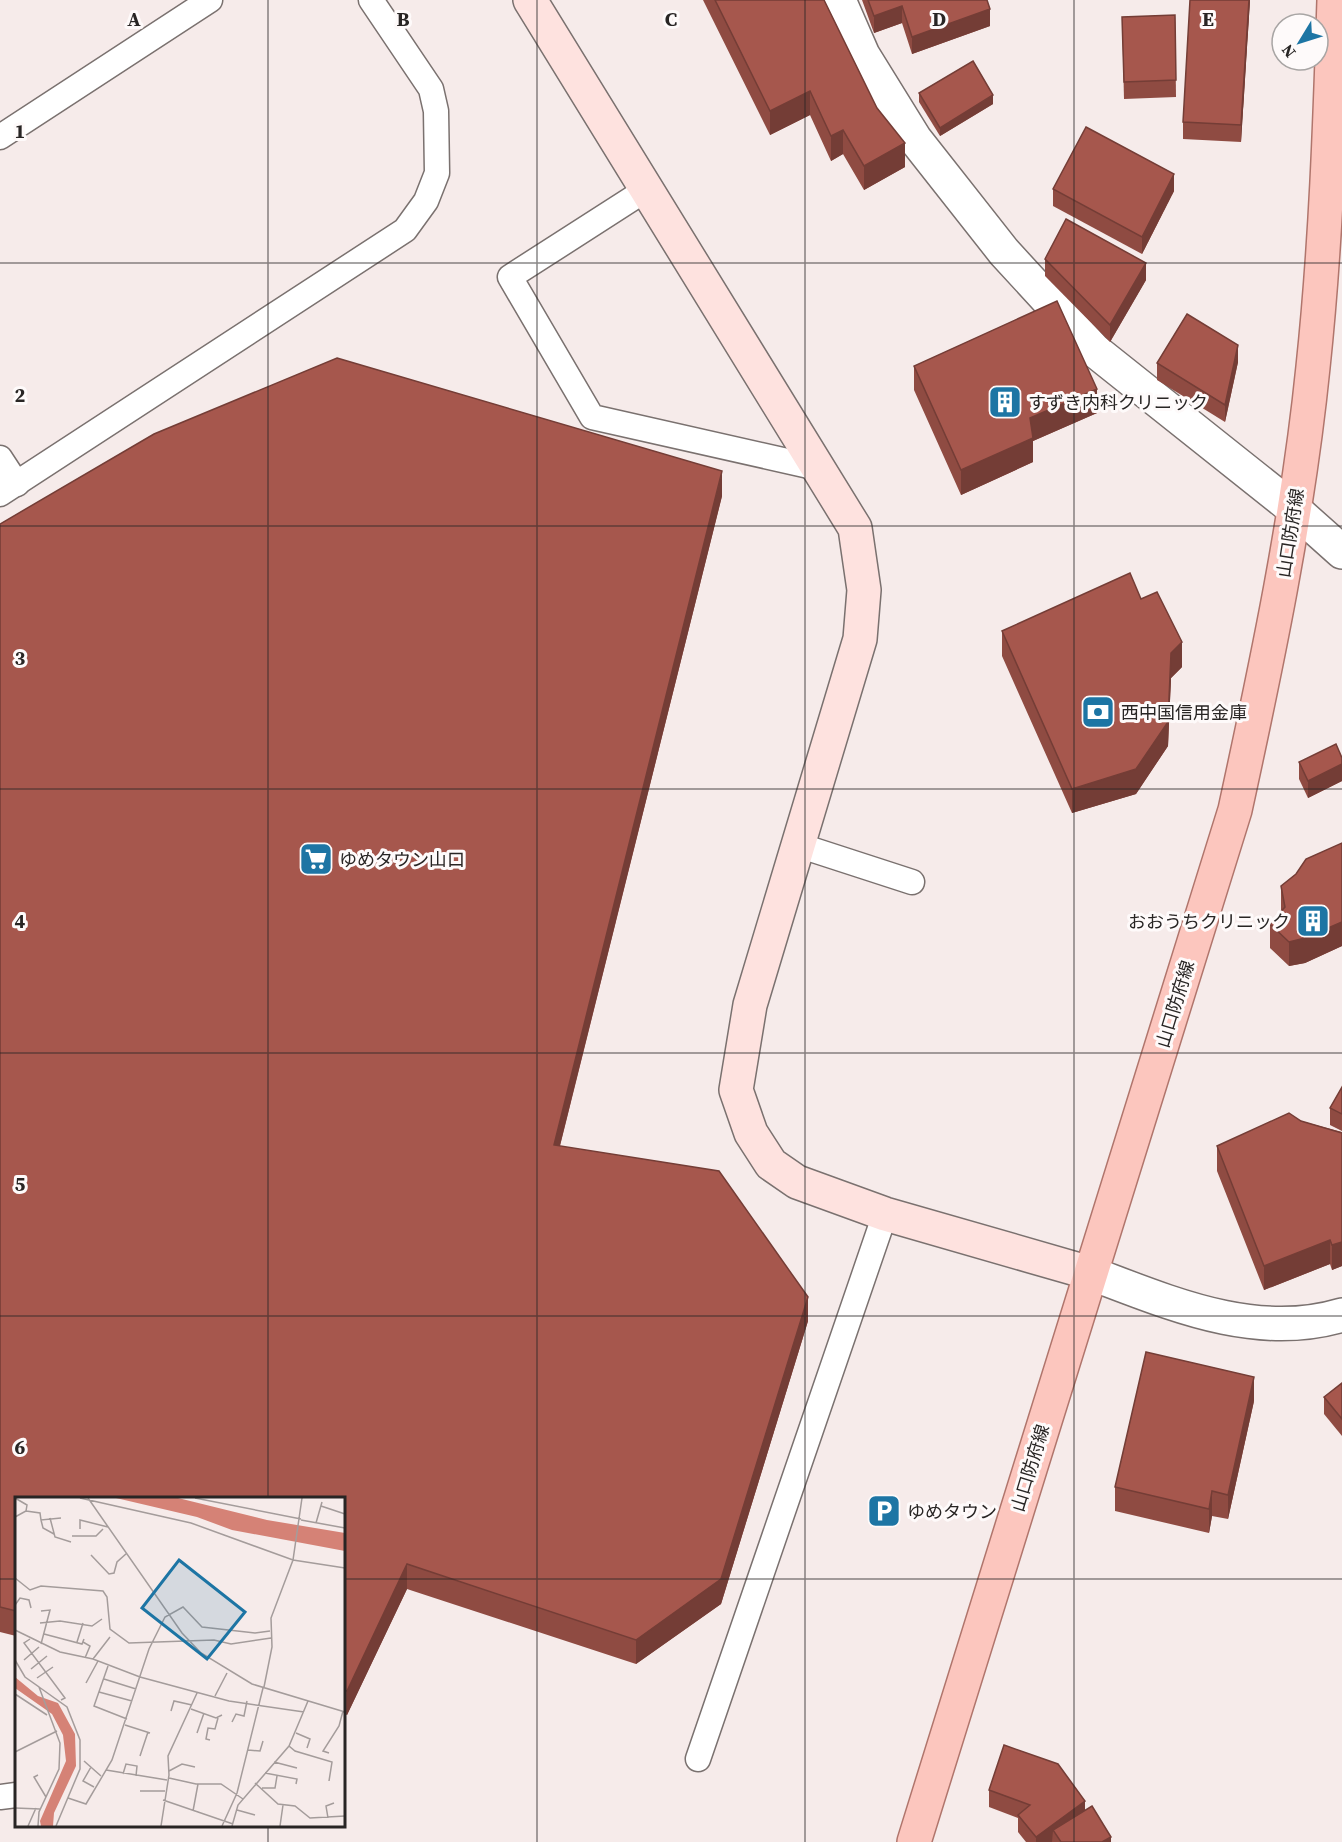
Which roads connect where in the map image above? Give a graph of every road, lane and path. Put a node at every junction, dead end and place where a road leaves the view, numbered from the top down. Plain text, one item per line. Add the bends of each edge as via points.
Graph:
1 (210, 0) edge
2 (371, 0) edge
3 (530, 0) edge
4 (839, 0) edge
5 (1334, 0) edge
6 (0, 137) edge
7 (647, 189) junction
8 (0, 458) edge
9 (818, 468) junction
10 (8, 489) edge
11 (1295, 510) junction
12 (1342, 552) edge
13 (798, 844) junction
14 (912, 882) dead end
15 (885, 1214) junction
16 (1090, 1273) junction
17 (1342, 1315) edge
18 (698, 1759) dead end
19 (15, 1795) edge
20 (0, 1797) edge
21 (914, 1842) edge

1 - 6 lane
2 - 10 lane via 431,89 436,111 437,173 426,201 405,230
3 - 7 street
4 - 11 street via 863,55 915,139 1004,252 1094,350
5 - 11 main road, 山口防府線 via 1328,195 1313,368
7 - 9 street
7 - 9 lane via 510,278 592,417
8 - 10 lane
9 - 13 street via 855,528 864,590 860,639
11 - 12 street
11 - 16 main road, 山口防府線 via 1235,810
13 - 14 lane
13 - 15 street via 750,1005 735,1090 751,1133 771,1164 797,1182
15 - 16 street
15 - 18 lane
16 - 17 street via 1189,1310 1254,1323 1314,1324
16 - 21 main road, 山口防府線
19 - 20 lane

